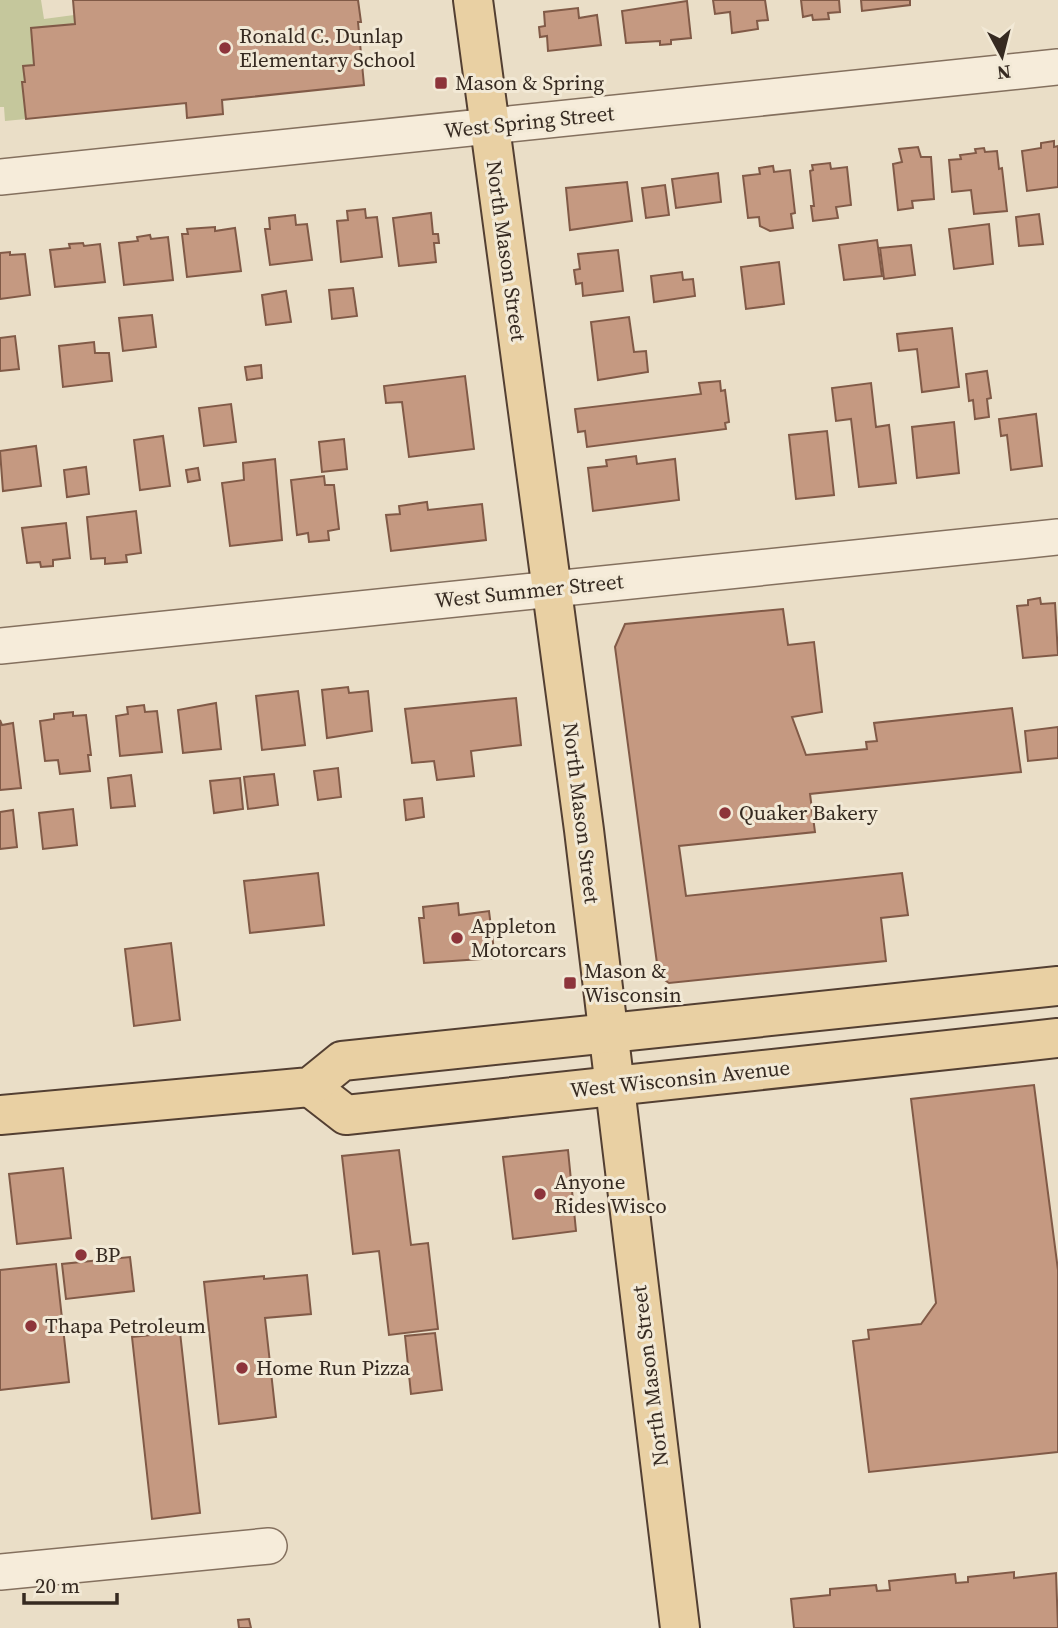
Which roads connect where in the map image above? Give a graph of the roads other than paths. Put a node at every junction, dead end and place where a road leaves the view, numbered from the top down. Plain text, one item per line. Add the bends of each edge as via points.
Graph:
1 (472, 0) edge
2 (1058, 67) edge
3 (490, 127) junction
4 (0, 177) edge
5 (1058, 537) edge
6 (551, 588) junction
7 (0, 646) edge
8 (1044, 988) edge
9 (609, 1033) junction
10 (1058, 1038) edge
11 (615, 1086) junction
12 (310, 1087) junction
13 (0, 1115) edge
14 (346, 1115) junction
15 (269, 1546) dead end
16 (0, 1572) edge
17 (680, 1628) edge

1 - 3 main road, North Mason Street
2 - 3 street, West Spring Street
3 - 4 street, West Spring Street
3 - 6 main road, North Mason Street
5 - 6 street, West Summer Street
6 - 7 street, West Summer Street
6 - 9 main road, North Mason Street
8 - 9 main road
8 - 11 main road via 953,1020 675,1054 658,1059
9 - 11 main road, North Mason Street
9 - 12 main road via 342,1061
9 - 14 main road via 575,1062 378,1087
10 - 11 main road, West Wisconsin Avenue
11 - 14 main road, West Wisconsin Avenue
11 - 17 main road, North Mason Street
12 - 13 main road
12 - 14 main road
15 - 16 street

